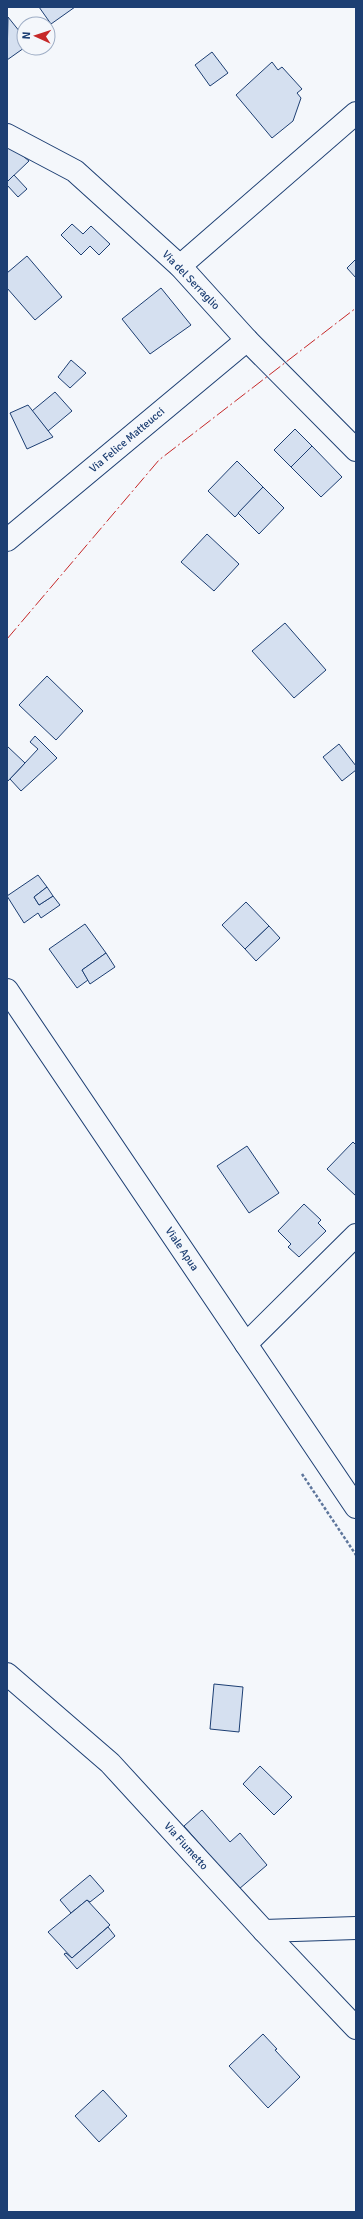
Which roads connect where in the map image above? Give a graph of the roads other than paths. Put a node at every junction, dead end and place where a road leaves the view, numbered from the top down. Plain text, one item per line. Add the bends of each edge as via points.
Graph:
1 (356, 113) edge
2 (7, 135) edge
3 (180, 266) junction
4 (247, 340) junction
5 (356, 450) edge
6 (7, 540) edge
7 (7, 990) edge
8 (356, 1235) edge
9 (246, 1344) junction
10 (356, 1507) edge
11 (7, 1674) edge
12 (356, 1928) edge
13 (264, 1931) junction
14 (356, 2028) edge

1 - 3 street
2 - 3 street, Via del Serraglio via 75,171
3 - 4 street, Via del Serraglio
4 - 5 street, Via del Serraglio
4 - 6 street, Via Felice Matteucci
7 - 9 street, Viale Apua
8 - 9 street
9 - 10 street, Viale Apua
11 - 13 street, Via Fiumetto via 110,1763
12 - 13 street
13 - 14 street, Via Fiumetto

